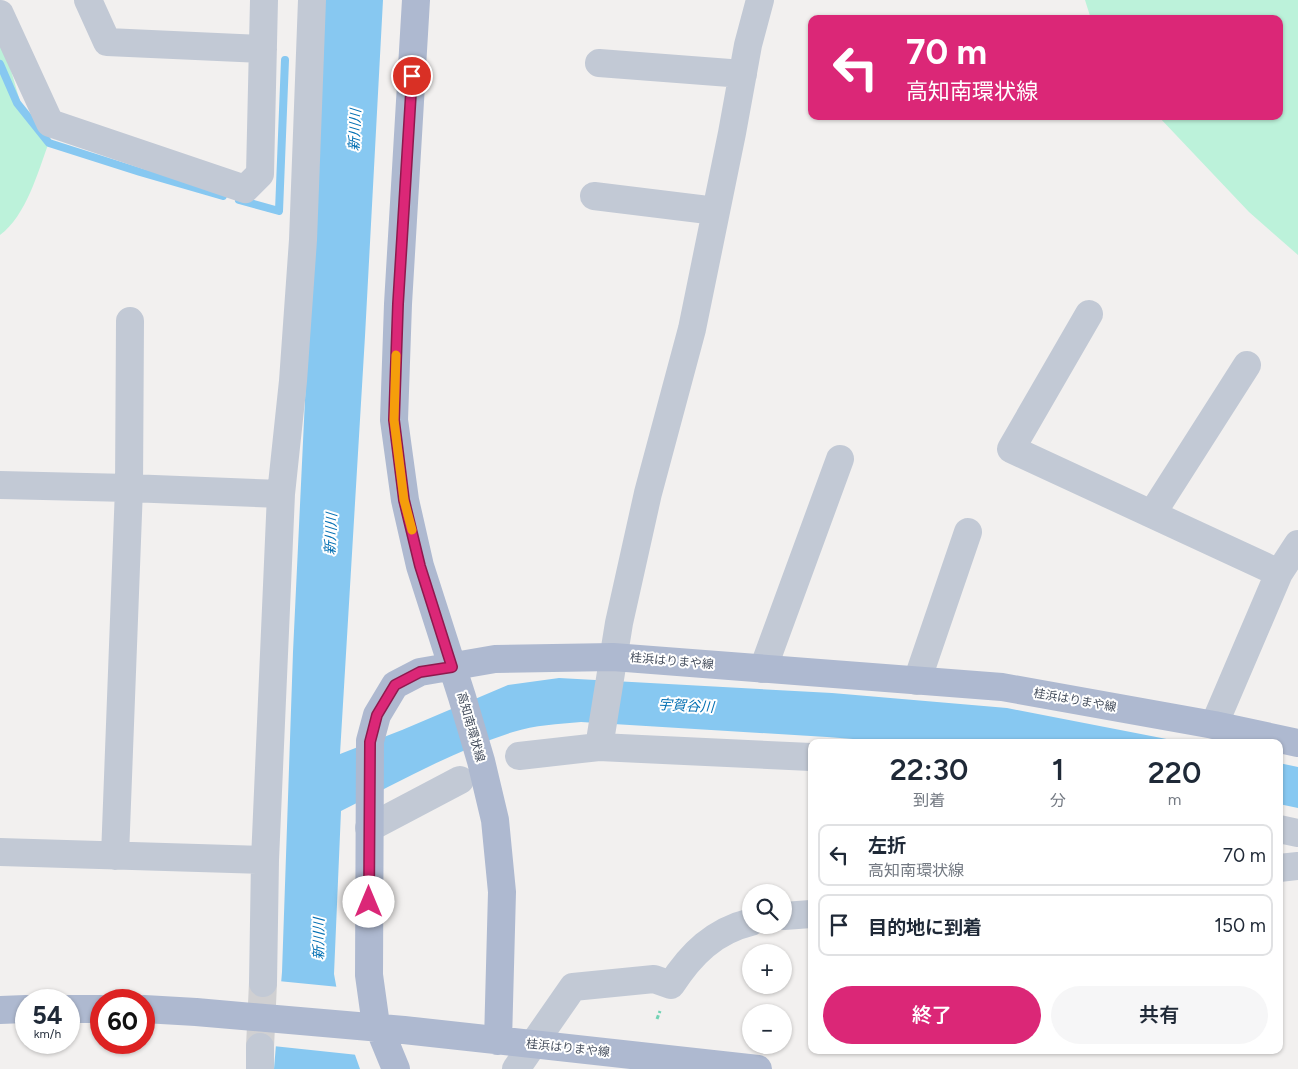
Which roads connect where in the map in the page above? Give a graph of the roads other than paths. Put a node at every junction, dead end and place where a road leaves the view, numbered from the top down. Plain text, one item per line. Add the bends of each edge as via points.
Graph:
1 (88, 0) edge
2 (264, 0) edge
3 (312, 0) edge
4 (416, 0) edge
5 (760, 0) edge
6 (0, 14) edge
7 (263, 49) junction
8 (599, 63) dead end
9 (743, 74) junction
10 (594, 196) dead end
11 (716, 211) junction
12 (1089, 314) dead end
13 (130, 321) dead end
14 (1247, 365) dead end
15 (840, 459) dead end
16 (0, 485) edge
17 (129, 488) junction
18 (281, 494) junction
19 (1152, 514) junction
20 (968, 532) dead end
21 (1298, 544) edge
22 (1279, 573) junction
23 (612, 666) junction
24 (452, 667) junction
25 (763, 669) junction
26 (917, 681) junction
27 (1214, 725) junction
28 (1279, 739) edge
29 (1283, 740) edge
30 (600, 741) junction
31 (1298, 743) edge
32 (519, 756) dead end
33 (808, 757) edge
34 (460, 780) dead end
35 (369, 817) junction
36 (1283, 830) edge
37 (1298, 833) edge
38 (0, 852) edge
39 (115, 856) junction
40 (265, 860) junction
41 (1298, 866) edge
42 (1283, 868) edge
43 (808, 914) edge
44 (792, 915) edge
45 (742, 924) edge
46 (263, 983) tunnel mouth
47 (15, 1009) edge
48 (0, 1010) edge
49 (155, 1010) edge
50 (498, 1041) junction
51 (396, 1069) edge
52 (516, 1069) edge
53 (758, 1069) edge

1 - 7 street via 107,42
2 - 7 street
3 - 18 street via 303,240
4 - 24 main road, 高知南環状線 via 394,420 404,500 420,566
5 - 9 street
6 - 7 street via 50,123 245,188 260,174
8 - 9 street
9 - 11 street
10 - 11 street
11 - 23 street via 692,329 648,493
12 - 19 street via 1011,449
13 - 17 street
14 - 19 street
15 - 25 street
16 - 17 street
17 - 18 street
17 - 39 street
18 - 40 street
19 - 22 street
20 - 26 street
21 - 22 street
22 - 27 street
23 - 24 main road, 桂浜はりまや線 via 495,659
23 - 25 main road, 桂浜はりまや線
23 - 30 street
24 - 35 main road, 桂浜はりまや線 via 420,672 395,685 377,715 370,742
24 - 50 main road, 高知南環状線 via 495,820 502,892
25 - 26 main road, 桂浜はりまや線
26 - 27 main road, 桂浜はりまや線 via 1002,687
27 - 28 main road, 桂浜はりまや線
29 - 31 main road, 桂浜はりまや線
30 - 32 street
30 - 33 street
34 - 35 street
35 - 51 main road, 桂浜はりまや線 via 369,975 375,1018
36 - 37 street
38 - 39 street
39 - 40 street
40 - 46 street
41 - 42 street
43 - 44 street
45 - 52 street via 729,928 709,942 685,964 671,985 654,979 574,987
47 - 48 main road
49 - 50 main road, 桂浜はりまや線
50 - 53 main road, 桂浜はりまや線

